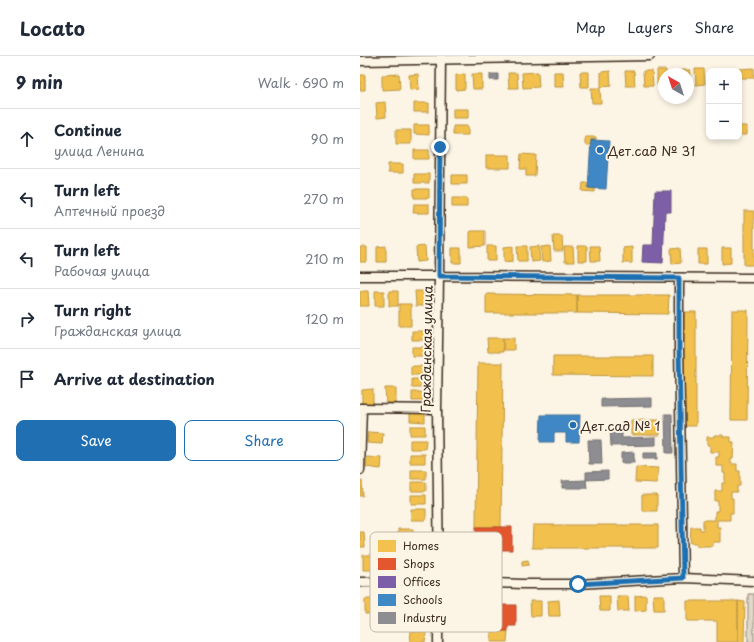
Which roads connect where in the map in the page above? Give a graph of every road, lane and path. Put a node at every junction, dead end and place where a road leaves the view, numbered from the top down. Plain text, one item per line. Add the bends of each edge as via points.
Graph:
1 (650, 56) edge
2 (441, 58) edge
3 (360, 61) edge
4 (360, 276) edge
5 (439, 276) junction
6 (679, 278) junction
7 (754, 278) edge
8 (361, 408) edge
9 (437, 409) junction
10 (360, 470) edge
11 (438, 532) edge
12 (683, 578) junction
13 (754, 581) edge
14 (360, 582) edge
15 (370, 582) edge
16 (502, 583) edge
17 (438, 632) edge
18 (438, 642) edge

1 - 2 street
2 - 3 street
2 - 5 street, Гражданская улица
4 - 5 street
5 - 6 street
5 - 9 street, Гражданская улица
6 - 7 street
6 - 12 street
8 - 9 street
8 - 10 street
9 - 11 street, Гражданская улица
12 - 13 street
12 - 16 street via 578,584
14 - 15 street
17 - 18 street, Гражданская улица

